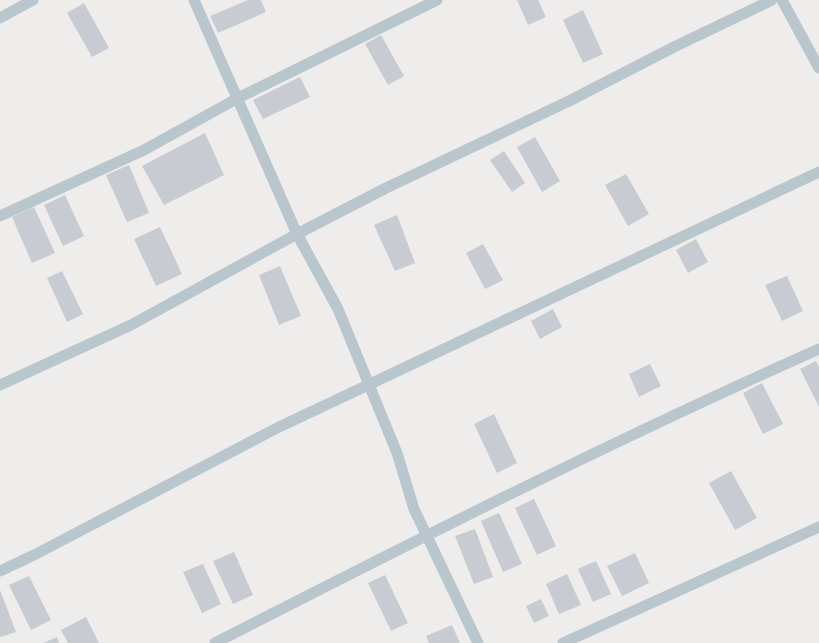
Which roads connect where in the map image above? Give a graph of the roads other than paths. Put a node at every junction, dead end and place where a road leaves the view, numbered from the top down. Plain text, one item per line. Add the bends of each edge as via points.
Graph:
1 (33, 0) edge
2 (194, 0) edge
3 (437, 0) edge
4 (772, 0) edge
5 (782, 0) edge
6 (0, 18) edge
7 (819, 68) edge
8 (238, 98) junction
9 (819, 172) edge
10 (0, 216) edge
11 (296, 234) junction
12 (819, 349) edge
13 (370, 383) junction
14 (0, 385) edge
15 (819, 527) edge
16 (427, 535) junction
17 (0, 571) edge
18 (215, 643) edge
19 (478, 643) edge
20 (563, 643) edge

1 - 6 street
2 - 8 street
3 - 8 street
4 - 11 street
5 - 7 street
8 - 10 street via 144,150
8 - 11 street
9 - 13 street
11 - 13 street via 338,309
11 - 14 street via 131,325
12 - 16 street via 721,393
13 - 16 street via 398,453 414,509
13 - 17 street via 277,428
15 - 20 street
16 - 18 street
16 - 19 street

